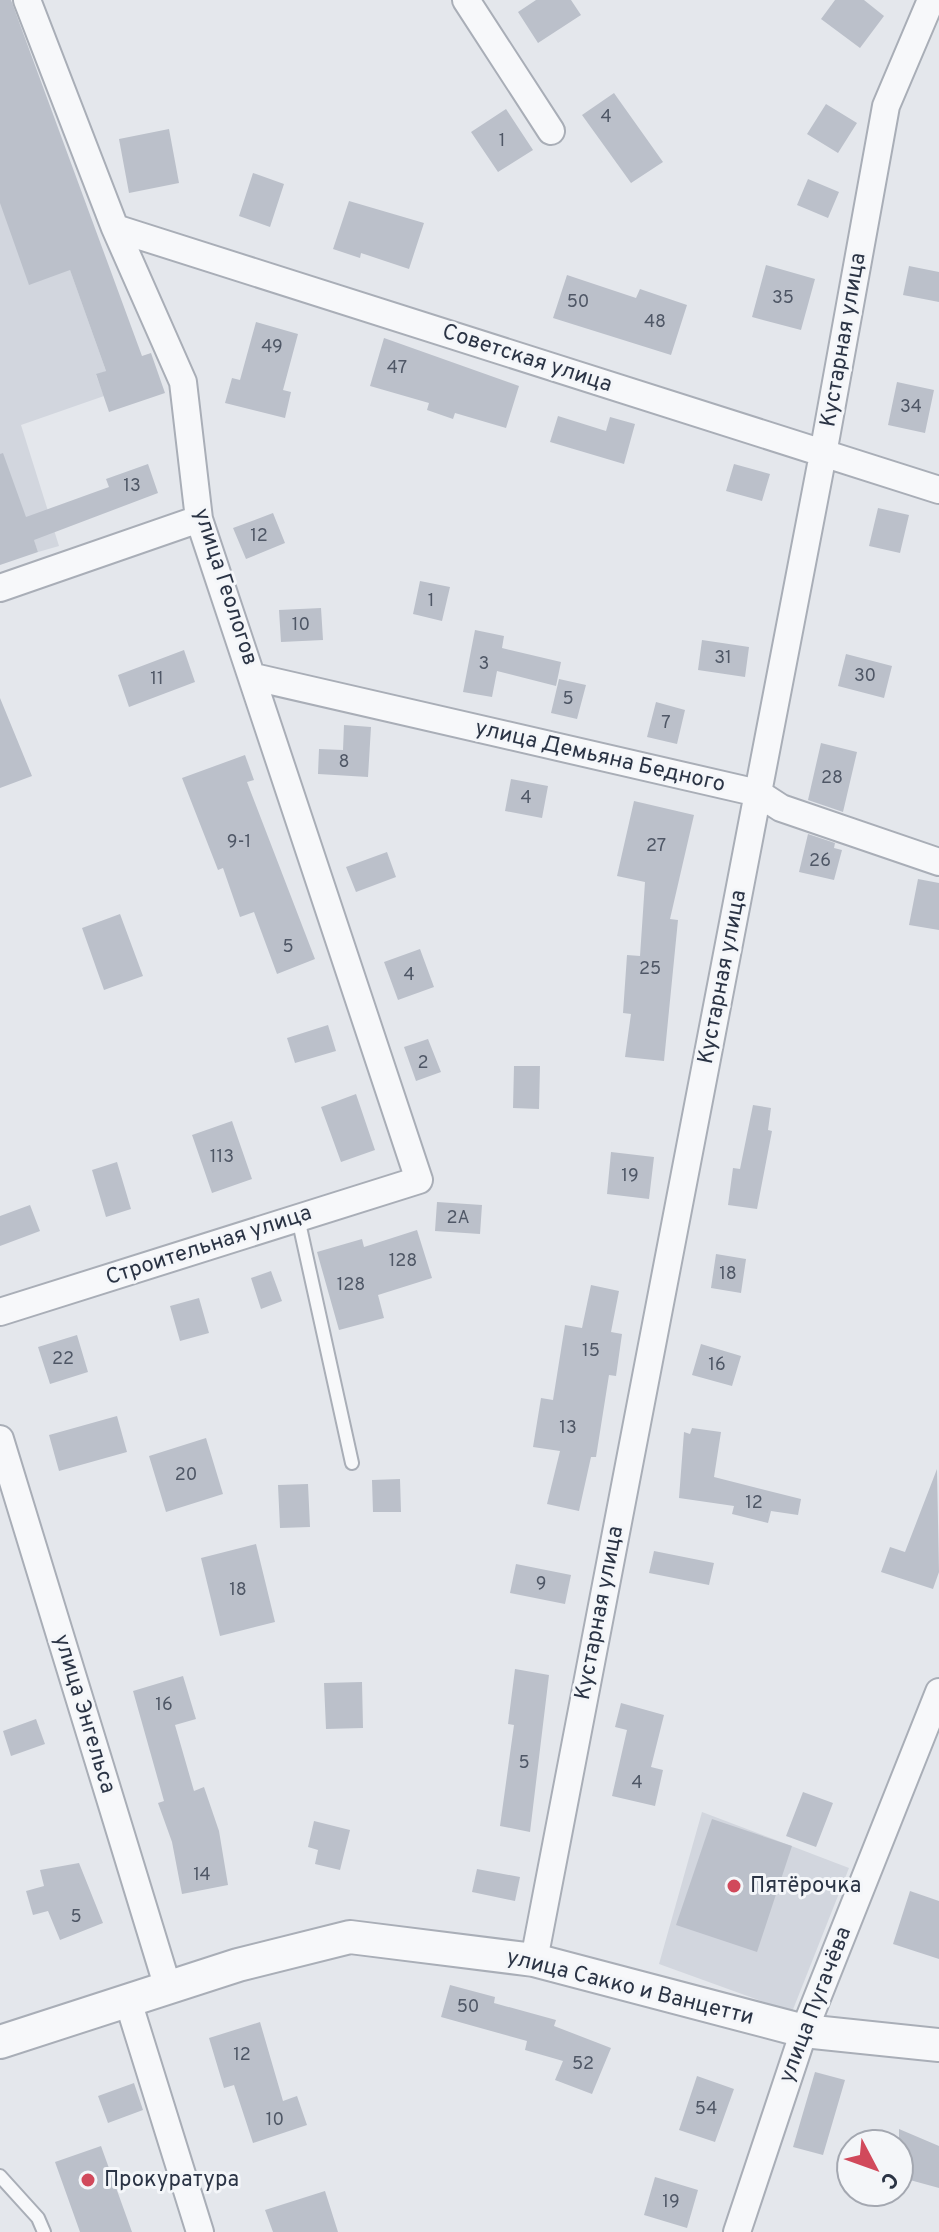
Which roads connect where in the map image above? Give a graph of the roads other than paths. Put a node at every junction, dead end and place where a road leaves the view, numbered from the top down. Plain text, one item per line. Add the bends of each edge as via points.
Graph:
1 (27, 0) edge
2 (466, 0) edge
3 (931, 0) edge
4 (551, 131) dead end
5 (115, 228) junction
6 (823, 454) junction
7 (939, 490) edge
8 (199, 519) junction
9 (0, 588) edge
10 (254, 677) junction
11 (758, 793) junction
12 (939, 862) edge
13 (419, 1180) joint
14 (298, 1218) junction
15 (0, 1312) edge
16 (0, 1439) edge
17 (352, 1463) dead end
18 (939, 1692) edge
19 (534, 1960) junction
20 (168, 1988) junction
21 (128, 2001) junction
22 (804, 2031) junction
23 (0, 2042) edge
24 (939, 2045) edge
25 (0, 2176) edge
26 (44, 2232) edge
27 (200, 2232) edge
28 (737, 2232) edge

1 - 5 street, улица Геологов
2 - 4 street
3 - 6 street, Кустарная улица via 886,106
5 - 6 street, Советская улица
5 - 8 street, улица Геологов via 183,382
6 - 7 street, Советская улица
6 - 11 street, Кустарная улица
8 - 9 street
8 - 10 street, улица Геологов
10 - 11 street, улица Демьяна Бедного
10 - 13 street, улица Геологов
11 - 12 street, улица Демьяна Бедного via 781,808
11 - 19 street, Кустарная улица
13 - 14 street, Строительная улица
14 - 15 street, Строительная улица
14 - 17 lane
16 - 20 street, улица Энгельса
18 - 22 street, улица Пугачёва
19 - 20 street, улица Сакко и Ванцетти via 350,1937
19 - 22 street, улица Сакко и Ванцетти
20 - 21 street, улица Сакко и Ванцетти
21 - 23 street, улица Сакко и Ванцетти
21 - 27 street
22 - 24 street, улица Сакко и Ванцетти
22 - 28 street, улица Пугачёва
25 - 26 lane

